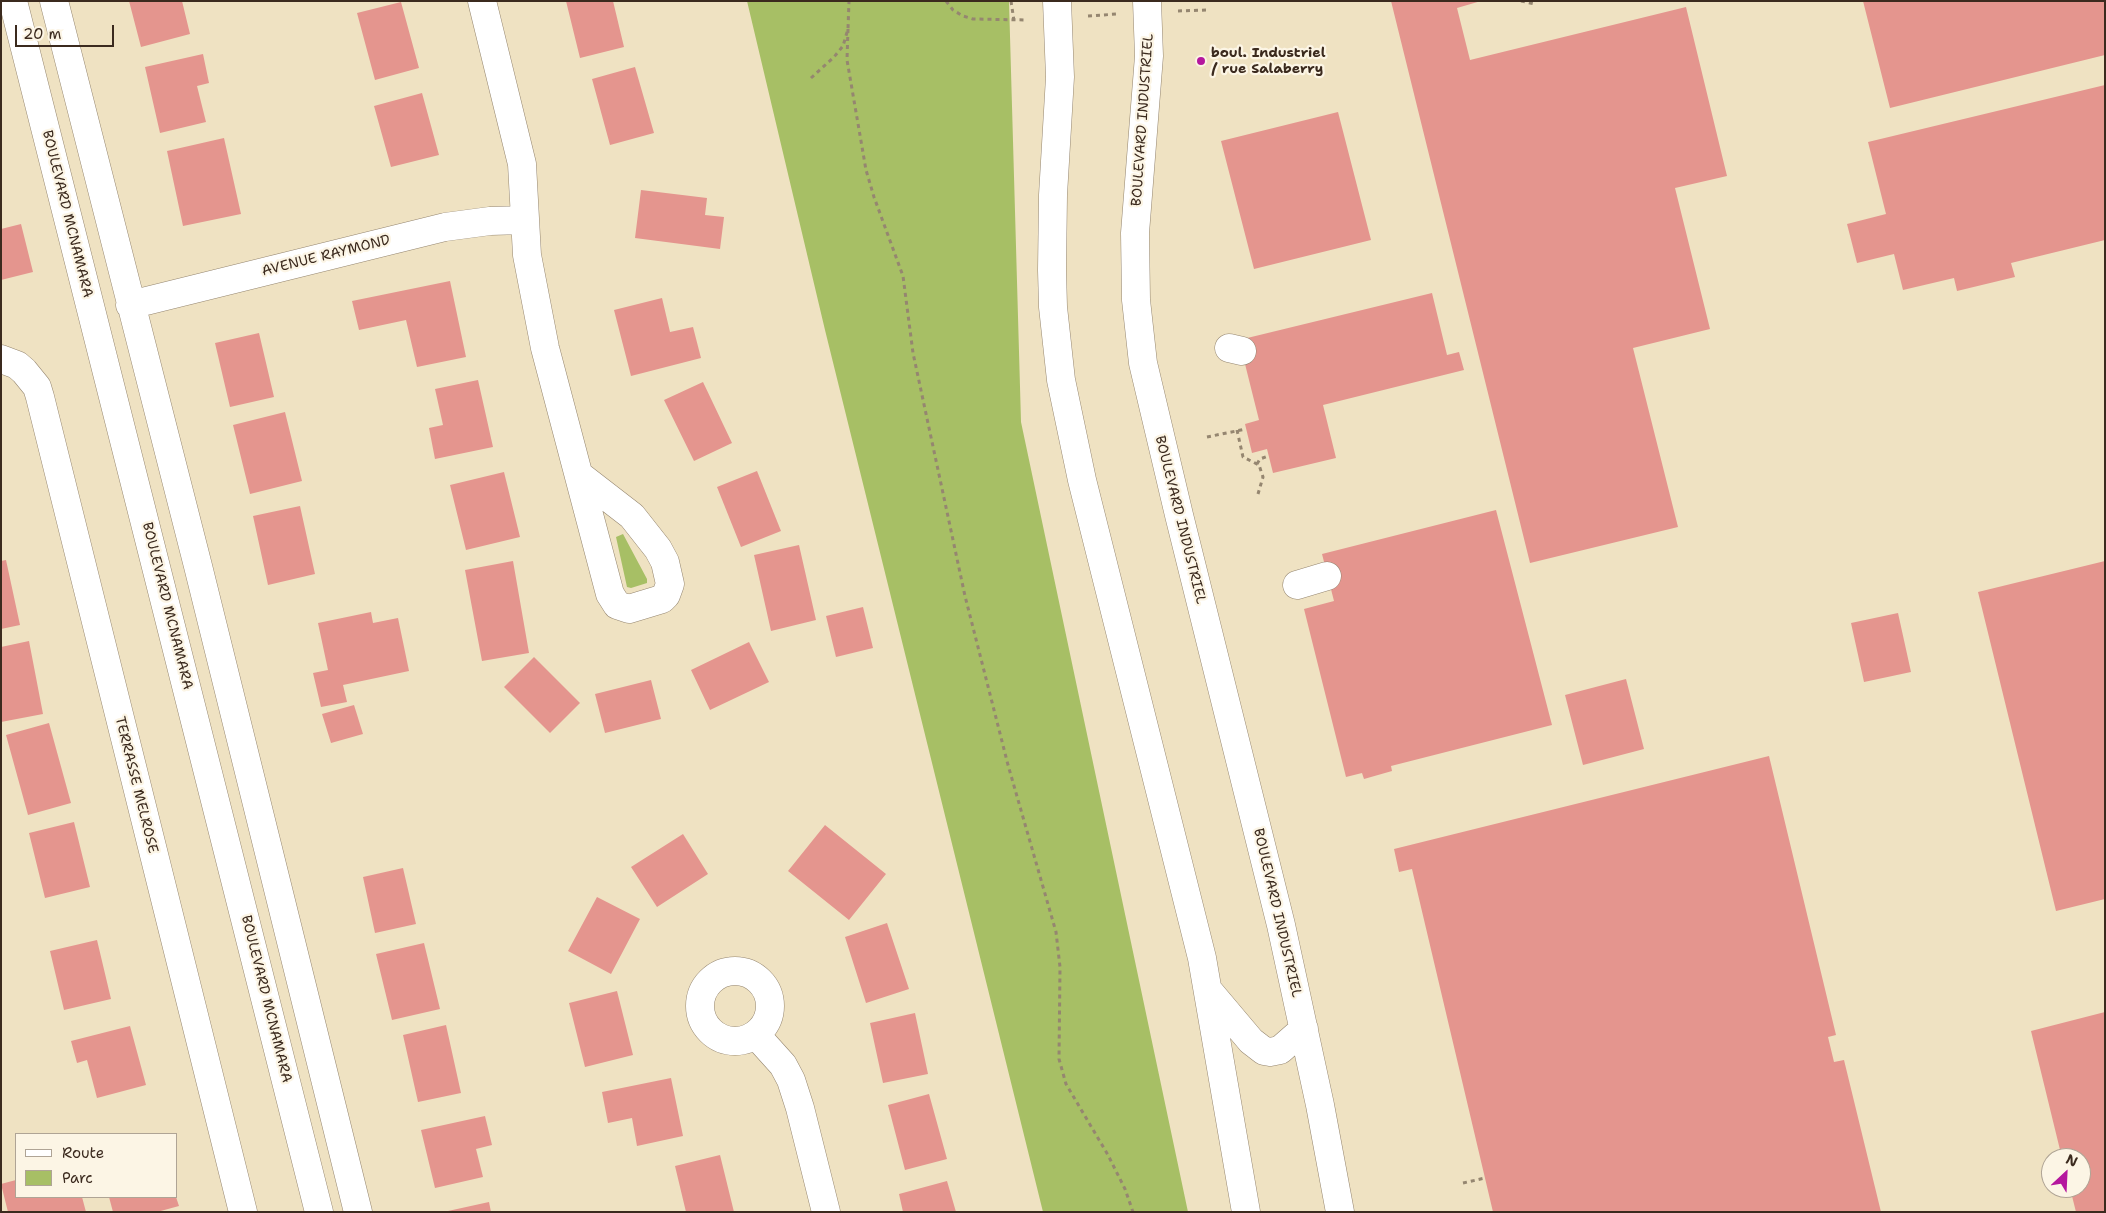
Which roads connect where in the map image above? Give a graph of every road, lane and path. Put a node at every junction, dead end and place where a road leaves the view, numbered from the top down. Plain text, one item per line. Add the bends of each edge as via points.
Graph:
1 (13, 1) edge
2 (54, 1) edge
3 (482, 1) edge
4 (849, 1) edge
5 (946, 1) edge
6 (1012, 1) edge
7 (1521, 1) edge
8 (1535, 4) dead end
9 (1148, 7) edge
10 (1057, 10) edge
11 (1208, 10) dead end
12 (1014, 21) junction
13 (848, 29) junction
14 (811, 78) dead end
15 (524, 220) junction
16 (130, 305) junction
17 (9, 362) edge
18 (1246, 429) dead end
19 (1237, 430) junction
20 (1207, 437) dead end
21 (1268, 456) dead end
22 (1257, 464) junction
23 (579, 476) junction
24 (1258, 494) dead end
25 (1327, 576) dead end
26 (1297, 586) dead end
27 (1208, 990) junction
28 (1304, 1029) junction
29 (756, 1034) dead end
30 (1485, 1178) dead end
31 (1463, 1183) dead end
32 (243, 1212) edge
33 (319, 1212) edge
34 (358, 1212) edge
35 (826, 1212) edge
36 (1133, 1212) edge
37 (1246, 1212) edge
38 (1340, 1212) edge

1 - 33 street, BOULEVARD MCNAMARA
2 - 16 street
3 - 15 street via 522,164
4 - 13 path
5 - 12 path via 952,10 973,19
6 - 12 path
7 - 8 path
9 - 10 path
9 - 11 path
9 - 28 street, BOULEVARD INDUSTRIEL via 1149,56 1136,233 1136,300 1143,363 1268,869
10 - 12 path
10 - 27 street via 1060,77 1052,270 1061,380 1082,480 1190,904
13 - 14 path via 834,57
13 - 36 path via 847,60 866,170 903,276 913,353 965,596 1008,765 1056,932 1060,967 1059,1059 1066,1084 1108,1155
15 - 16 street, AVENUE RAYMOND via 445,227
15 - 23 street via 529,268 543,338
16 - 34 street
17 - 32 street, TERRASSE MELROSE via 31,379 40,397
18 - 19 path
19 - 20 path
19 - 22 path via 1244,457
21 - 22 path
22 - 24 path via 1263,477
23 - 23 street via 613,601 629,609 662,599 670,584 665,562 653,541 632,516
25 - 26 street
27 - 28 street via 1251,1041 1264,1051 1280,1050
27 - 37 street
28 - 38 street, BOULEVARD INDUSTRIEL
29 - 35 street via 783,1065 791,1080
30 - 31 path

